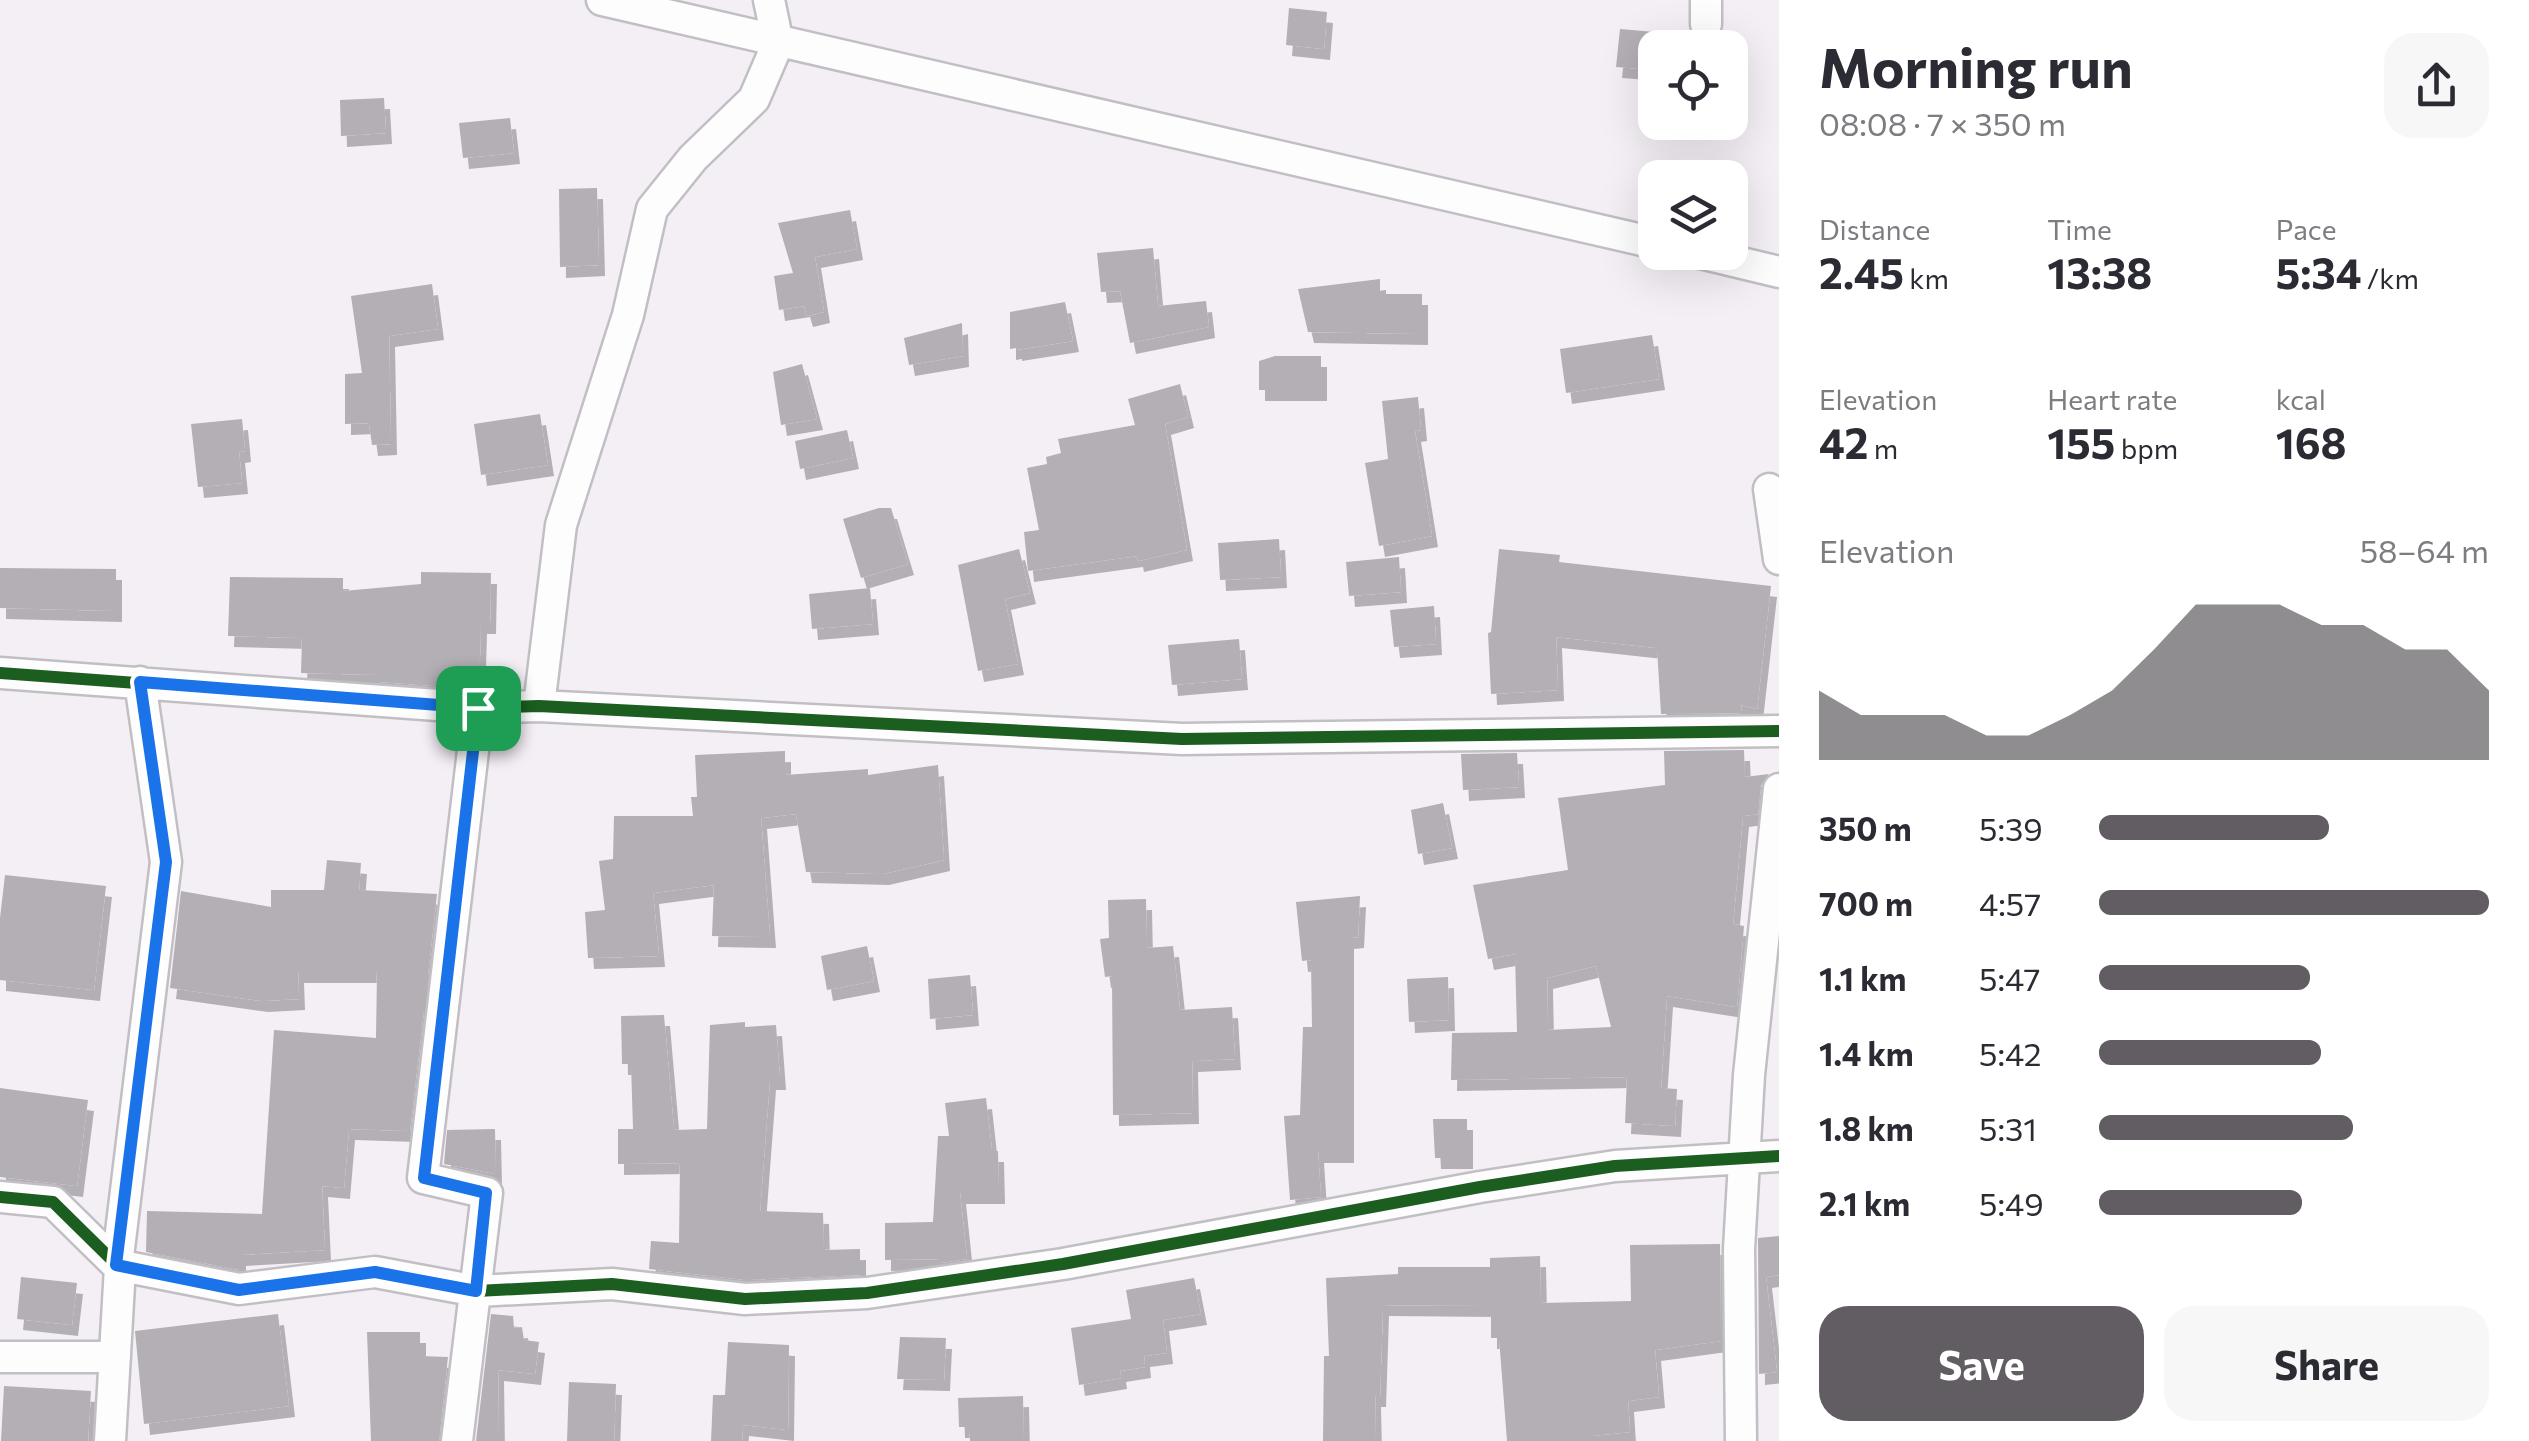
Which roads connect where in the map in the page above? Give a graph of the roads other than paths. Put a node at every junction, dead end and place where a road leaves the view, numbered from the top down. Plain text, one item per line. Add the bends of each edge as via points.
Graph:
1 (602, 0) edge
2 (769, 0) edge
3 (778, 43) junction
4 (1638, 239) edge
5 (1748, 265) edge
6 (1779, 272) edge
7 (1769, 489) dead end
8 (1779, 558) edge
9 (0, 673) edge
10 (140, 682) junction
11 (539, 706) junction
12 (478, 708) junction
13 (1779, 730) edge
14 (1779, 789) edge
15 (1779, 1156) edge
16 (1744, 1158) junction
17 (0, 1197) edge
18 (116, 1265) junction
19 (476, 1291) junction
20 (0, 1357) edge
21 (115, 1357) junction
22 (110, 1441) edge
23 (457, 1441) edge
24 (1741, 1441) edge

1 - 3 street
2 - 3 street
3 - 4 street
3 - 11 street via 754,98 652,208 628,315 561,525
5 - 6 street
7 - 8 street
9 - 10 street
10 - 12 street
10 - 18 street via 166,862
11 - 12 street
11 - 13 street via 1182,739
12 - 19 street via 424,1178 486,1193
14 - 16 street
15 - 16 street
16 - 19 street via 1615,1166 868,1293 745,1299 612,1284
16 - 24 street
17 - 18 street via 53,1202
18 - 19 street via 239,1290 375,1272
18 - 21 street
19 - 23 street
20 - 21 street
21 - 22 street

